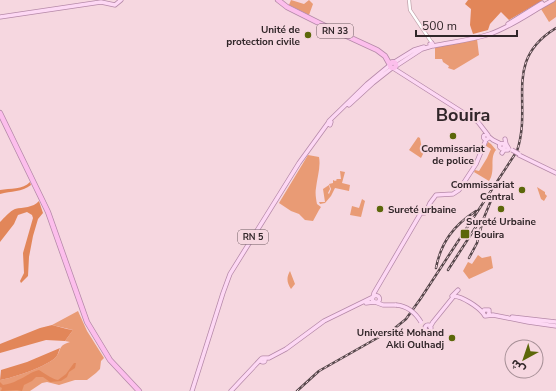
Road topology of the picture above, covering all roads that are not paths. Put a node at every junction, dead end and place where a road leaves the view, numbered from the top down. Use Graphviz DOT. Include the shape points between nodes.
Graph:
graph roads {
  1 [pos="121,0"];
  2 [pos="279,0"];
  3 [pos="410,0"];
  4 [pos="549,0"];
  5 [pos="553,0"];
  6 [pos="0,17"];
  7 [pos="431,44"];
  8 [pos="393,66"];
  9 [pos="0,113"];
  10 [pos="0,118"];
  11 [pos="485,138"];
  12 [pos="500,144"];
  13 [pos="511,150"];
  14 [pos="556,172"];
  15 [pos="375,298"];
  16 [pos="464,300"];
  17 [pos="488,313"];
  18 [pos="556,322"];
  19 [pos="427,326"];
  20 [pos="556,326"];
  21 [pos="263,360"];
  22 [pos="136,391"];
  23 [pos="139,391"];
  24 [pos="193,391"];
  25 [pos="231,391"];
  1 -- 6 [label="main road" via="115,5 101,2"];
  2 -- 8 [label="highway, RN 33" via="337,32 376,49"];
  3 -- 7 [label="street" via="410,10"];
  4 -- 7 [label="main road" via="493,31"];
  5 -- 7 [label="main road" via="493,33"];
  7 -- 8 [label="main road" via="410,52"];
  8 -- 11 [label="main road" via="476,121 482,127"];
  8 -- 24 [label="main road, RN 5" via="350,102 330,123 300,164 232,275"];
  9 -- 23 [label="highway" via="48,212 87,322 110,360"];
  10 -- 22 [label="highway" via="46,213 87,326 108,362"];
  11 -- 12 [label="main road"];
  11 -- 15 [label="main road" via="458,189 435,194"];
  12 -- 13 [label="main road"];
  12 -- 13 [label="main road" via="501,152"];
  12 -- 13 [label="main road" via="499,141 504,138"];
  13 -- 14 [label="main road, bridge"];
  15 -- 19 [label="main road, bridge" via="386,305 403,306 411,310"];
  15 -- 21 [label="main road" via="324,321 286,348"];
  15 -- 21 [label="main road" via="325,322 293,346"];
  16 -- 17 [label="main road" via="483,313 485,309"];
  16 -- 19 [label="main road" via="453,297"];
  16 -- 19 [label="main road" via="458,295 458,290"];
  17 -- 18 [label="main road"];
  17 -- 20 [label="main road"];
  21 -- 25 [label="main road"];
}
